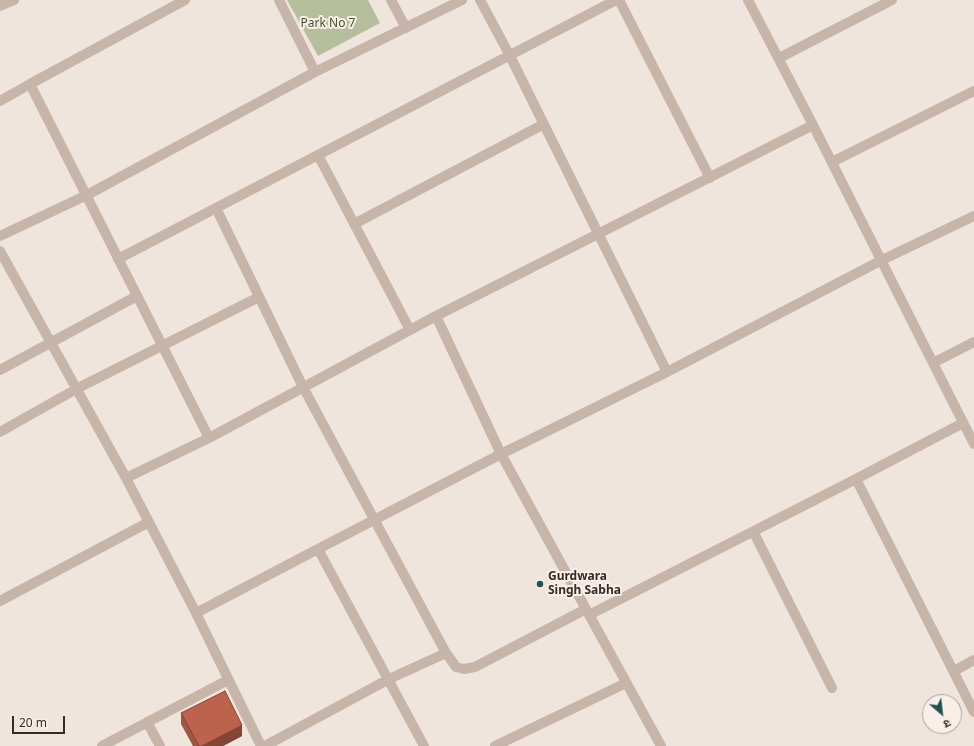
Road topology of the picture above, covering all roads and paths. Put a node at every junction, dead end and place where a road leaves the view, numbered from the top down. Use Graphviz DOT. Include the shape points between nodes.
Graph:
graph roads {
  1 [pos="14,0"];
  2 [pos="185,0"];
  3 [pos="279,0"];
  4 [pos="391,0"];
  5 [pos="462,0"];
  6 [pos="480,0"];
  7 [pos="616,0"];
  8 [pos="620,0"];
  9 [pos="748,0"];
  10 [pos="888,1"];
  11 [pos="0,6"];
  12 [pos="406,28"];
  13 [pos="509,54"];
  14 [pos="779,58"];
  15 [pos="315,72"];
  16 [pos="30,84"];
  17 [pos="974,91"];
  18 [pos="0,100"];
  19 [pos="544,124"];
  20 [pos="813,125"];
  21 [pos="318,156"];
  22 [pos="832,162"];
  23 [pos="710,178"];
  24 [pos="87,195"];
  25 [pos="216,208"];
  26 [pos="974,216"];
  27 [pos="354,224"];
  28 [pos="599,234"];
  29 [pos="0,236"];
  30 [pos="0,251"];
  31 [pos="118,259"];
  32 [pos="882,260"];
  33 [pos="137,296"];
  34 [pos="259,297"];
  35 [pos="436,316"];
  36 [pos="410,330"];
  37 [pos="52,342"];
  38 [pos="974,342"];
  39 [pos="162,346"];
  40 [pos="933,363"];
  41 [pos="0,370"];
  42 [pos="667,372"];
  43 [pos="78,388"];
  44 [pos="303,388"];
  45 [pos="963,422"];
  46 [pos="0,432"];
  47 [pos="210,438"];
  48 [pos="974,444"];
  49 [pos="501,454"];
  50 [pos="126,478"];
  51 [pos="856,478"];
  52 [pos="374,520"];
  53 [pos="149,522"];
  54 [pos="754,532"];
  55 [pos="318,549"];
  56 [pos="0,601"];
  57 [pos="587,612"];
  58 [pos="196,613"];
  59 [pos="446,653"];
  60 [pos="974,660"];
  61 [pos="954,671"];
  62 [pos="390,679"];
  63 [pos="228,680"];
  64 [pos="626,683"];
  65 [pos="832,688"];
  66 [pos="974,712"];
  67 [pos="147,722"];
  68 [pos="102,746"];
  69 [pos="160,746"];
  70 [pos="261,746"];
  71 [pos="265,746"];
  72 [pos="424,746"];
  73 [pos="495,746"];
  74 [pos="661,746"];
  1 -- 11 [label="street"];
  2 -- 16 [label="street"];
  3 -- 15 [label="street"];
  4 -- 12 [label="street"];
  5 -- 12 [label="street"];
  6 -- 13 [label="street"];
  7 -- 13 [label="street"];
  8 -- 23 [label="street"];
  9 -- 14 [label="street"];
  10 -- 14 [label="street"];
  12 -- 15 [label="street"];
  13 -- 19 [label="street"];
  13 -- 21 [label="street"];
  14 -- 20 [label="street"];
  15 -- 24 [label="street"];
  16 -- 18 [label="street"];
  16 -- 24 [label="street"];
  17 -- 22 [label="street"];
  19 -- 27 [label="street"];
  19 -- 28 [label="street"];
  20 -- 22 [label="street"];
  20 -- 23 [label="street"];
  21 -- 25 [label="street"];
  21 -- 27 [label="street"];
  22 -- 32 [label="street"];
  23 -- 28 [label="street"];
  24 -- 29 [label="street"];
  24 -- 31 [label="street"];
  25 -- 31 [label="street"];
  25 -- 34 [label="street"];
  26 -- 32 [label="street"];
  27 -- 36 [label="street"];
  28 -- 35 [label="street"];
  28 -- 42 [label="street"];
  30 -- 37 [label="street"];
  31 -- 33 [label="street"];
  32 -- 40 [label="street"];
  32 -- 42 [label="street"];
  33 -- 37 [label="street"];
  33 -- 39 [label="street"];
  34 -- 39 [label="street"];
  34 -- 44 [label="street"];
  35 -- 36 [label="street"];
  35 -- 49 [label="street"];
  36 -- 44 [label="street"];
  37 -- 41 [label="street"];
  37 -- 43 [label="street"];
  38 -- 40 [label="street"];
  39 -- 43 [label="street"];
  39 -- 47 [label="street"];
  40 -- 45 [label="street"];
  42 -- 49 [label="street"];
  43 -- 46 [label="street"];
  43 -- 50 [label="street"];
  44 -- 47 [label="street"];
  44 -- 52 [label="street"];
  45 -- 48 [label="street"];
  45 -- 51 [label="street"];
  47 -- 50 [label="street"];
  49 -- 52 [label="street"];
  49 -- 57 [label="street"];
  50 -- 53 [label="street"];
  51 -- 54 [label="street"];
  51 -- 61 [label="street"];
  52 -- 55 [label="street"];
  52 -- 59 [label="street"];
  53 -- 56 [label="street"];
  53 -- 58 [label="street"];
  54 -- 57 [label="street"];
  54 -- 65 [label="street"];
  55 -- 58 [label="street"];
  55 -- 62 [label="street"];
  57 -- 59 [label="street" via="475,667 456,667"];
  57 -- 64 [label="street"];
  58 -- 63 [label="street"];
  59 -- 62 [label="street"];
  60 -- 61 [label="street"];
  61 -- 66 [label="street"];
  62 -- 71 [label="street"];
  62 -- 72 [label="street"];
  63 -- 67 [label="street"];
  63 -- 70 [label="street"];
  64 -- 73 [label="street"];
  64 -- 74 [label="street"];
  67 -- 68 [label="street"];
  67 -- 69 [label="street"];
}
